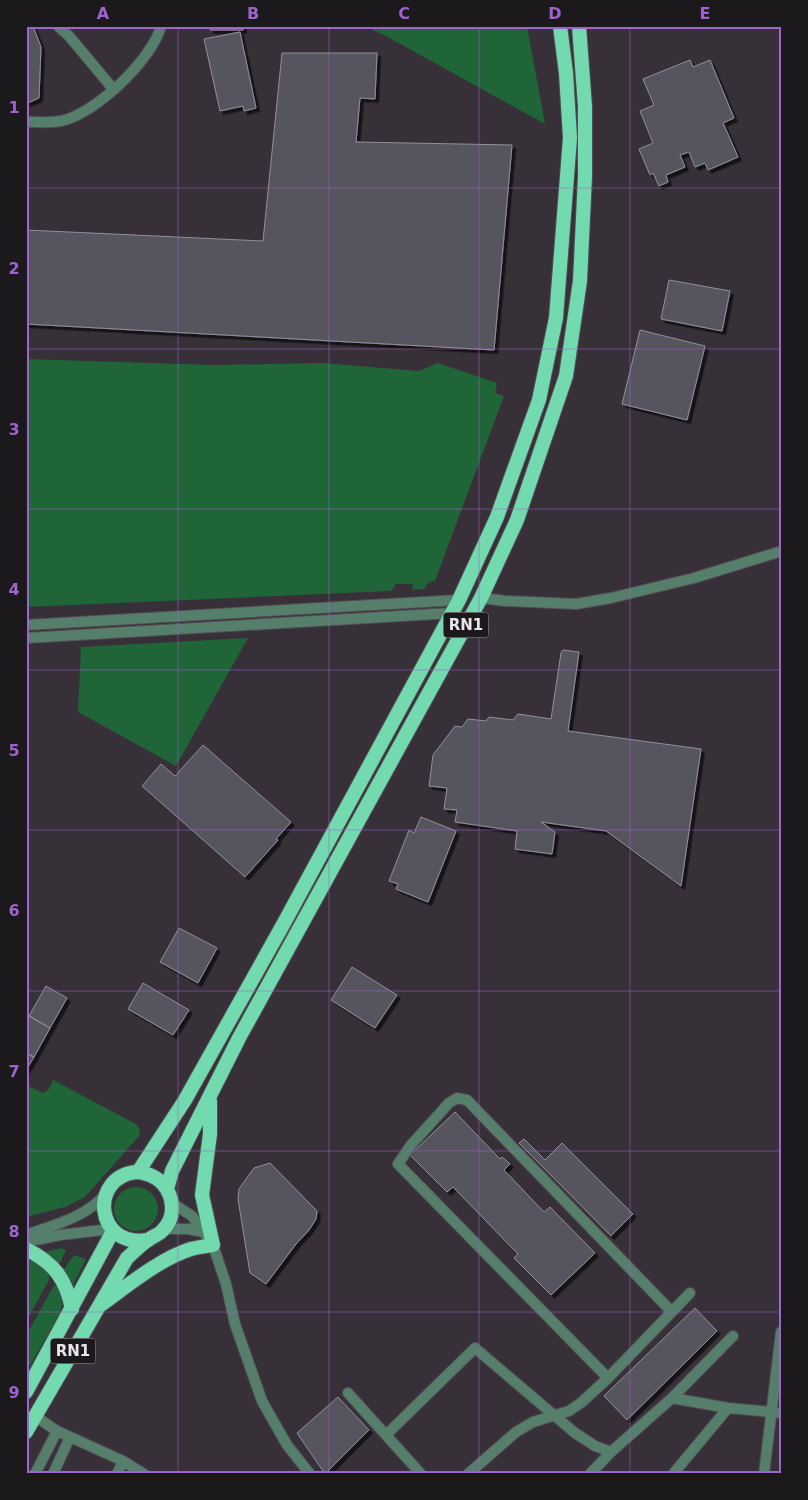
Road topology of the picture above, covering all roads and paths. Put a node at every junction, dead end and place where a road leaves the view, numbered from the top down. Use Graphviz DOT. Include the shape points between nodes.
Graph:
graph roads {
  1 [pos="58,26"];
  2 [pos="161,26"];
  3 [pos="560,26"];
  4 [pos="579,26"];
  5 [pos="114,90"];
  6 [pos="26,122"];
  7 [pos="782,551"];
  8 [pos="481,598"];
  9 [pos="456,606"];
  10 [pos="26,625"];
  11 [pos="26,638"];
  12 [pos="211,1095"];
  13 [pos="138,1172"];
  14 [pos="167,1189"];
  15 [pos="106,1194"];
  16 [pos="172,1203"];
  17 [pos="164,1229"];
  18 [pos="112,1230"];
  19 [pos="204,1232"];
  20 [pos="26,1234"];
  21 [pos="148,1240"];
  22 [pos="26,1242"];
  23 [pos="213,1245"];
  24 [pos="26,1249"];
  25 [pos="690,1293"];
  26 [pos="97,1308"];
  27 [pos="72,1309"];
  28 [pos="672,1312"];
  29 [pos="780,1332"];
  30 [pos="733,1336"];
  31 [pos="608,1378"];
  32 [pos="26,1392"];
  33 [pos="348,1393"];
  34 [pos="672,1398"];
  35 [pos="728,1408"];
  36 [pos="776,1413"];
  37 [pos="35,1416"];
  38 [pos="554,1416"];
  39 [pos="57,1431"];
  40 [pos="26,1432"];
  41 [pos="386,1434"];
  42 [pos="70,1437"];
  43 [pos="611,1452"];
  44 [pos="123,1461"];
  45 [pos="471,1473"];
  46 [pos="36,1474"];
  47 [pos="53,1474"];
  48 [pos="118,1474"];
  49 [pos="144,1474"];
  50 [pos="310,1474"];
  51 [pos="420,1474"];
  52 [pos="590,1474"];
  53 [pos="673,1474"];
  54 [pos="764,1474"];
  1 -- 5 [label="street"];
  2 -- 5 [label="street" via="143,59"];
  3 -- 9 [label="highway, RN1" via="570,138 556,318 539,400 497,517"];
  4 -- 8 [label="highway, RN1" via="585,107 585,176 580,281 566,376 517,520"];
  5 -- 6 [label="street" via="76,116 60,121"];
  7 -- 8 [label="street" via="694,578 576,604"];
  8 -- 12 [label="highway, RN1" via="239,1038"];
  9 -- 10 [label="street"];
  9 -- 11 [label="street"];
  9 -- 13 [label="highway, RN1" via="190,1091"];
  12 -- 14 [label="highway, RN1" via="172,1171"];
  12 -- 23 [label="highway" via="202,1195"];
  13 -- 14 [label="highway" via="151,1175"];
  13 -- 15 [label="highway" via="120,1178"];
  14 -- 16 [label="highway"];
  15 -- 18 [label="highway" via="105,1216"];
  15 -- 20 [label="street" via="82,1214"];
  16 -- 17 [label="highway" via="172,1212"];
  16 -- 19 [label="street" via="192,1216"];
  17 -- 19 [label="street"];
  17 -- 21 [label="highway, RN1"];
  18 -- 21 [label="highway" via="129,1240"];
  18 -- 22 [label="street"];
  18 -- 27 [label="highway, RN1"];
  19 -- 23 [label="street"];
  21 -- 26 [label="highway, RN1" via="127,1258"];
  23 -- 26 [label="highway" via="190,1249 166,1261"];
  23 -- 50 [label="street" via="235,1324 262,1401 287,1445"];
  24 -- 27 [label="highway" via="47,1261 58,1273"];
  25 -- 28 [label="street"];
  26 -- 37 [label="highway, RN1"];
  27 -- 32 [label="highway, RN1"];
  28 -- 31 [label="street"];
  28 -- 31 [label="street" via="468,1100 457,1098 449,1103 398,1164"];
  29 -- 36 [label="street"];
  30 -- 34 [label="street"];
  31 -- 38 [label="street" via="582,1402"];
  33 -- 41 [label="street"];
  34 -- 35 [label="street"];
  34 -- 43 [label="street"];
  35 -- 36 [label="street"];
  35 -- 53 [label="street"];
  36 -- 54 [label="street"];
  37 -- 39 [label="street"];
  37 -- 40 [label="highway, RN1"];
  38 -- 41 [label="street" via="475,1348"];
  38 -- 43 [label="street" via="574,1433"];
  38 -- 45 [label="street" via="533,1422 516,1432"];
  39 -- 42 [label="street"];
  39 -- 46 [label="street"];
  41 -- 51 [label="street"];
  42 -- 44 [label="street"];
  42 -- 47 [label="street"];
  43 -- 52 [label="street"];
  44 -- 48 [label="street"];
  44 -- 49 [label="street"];
}
